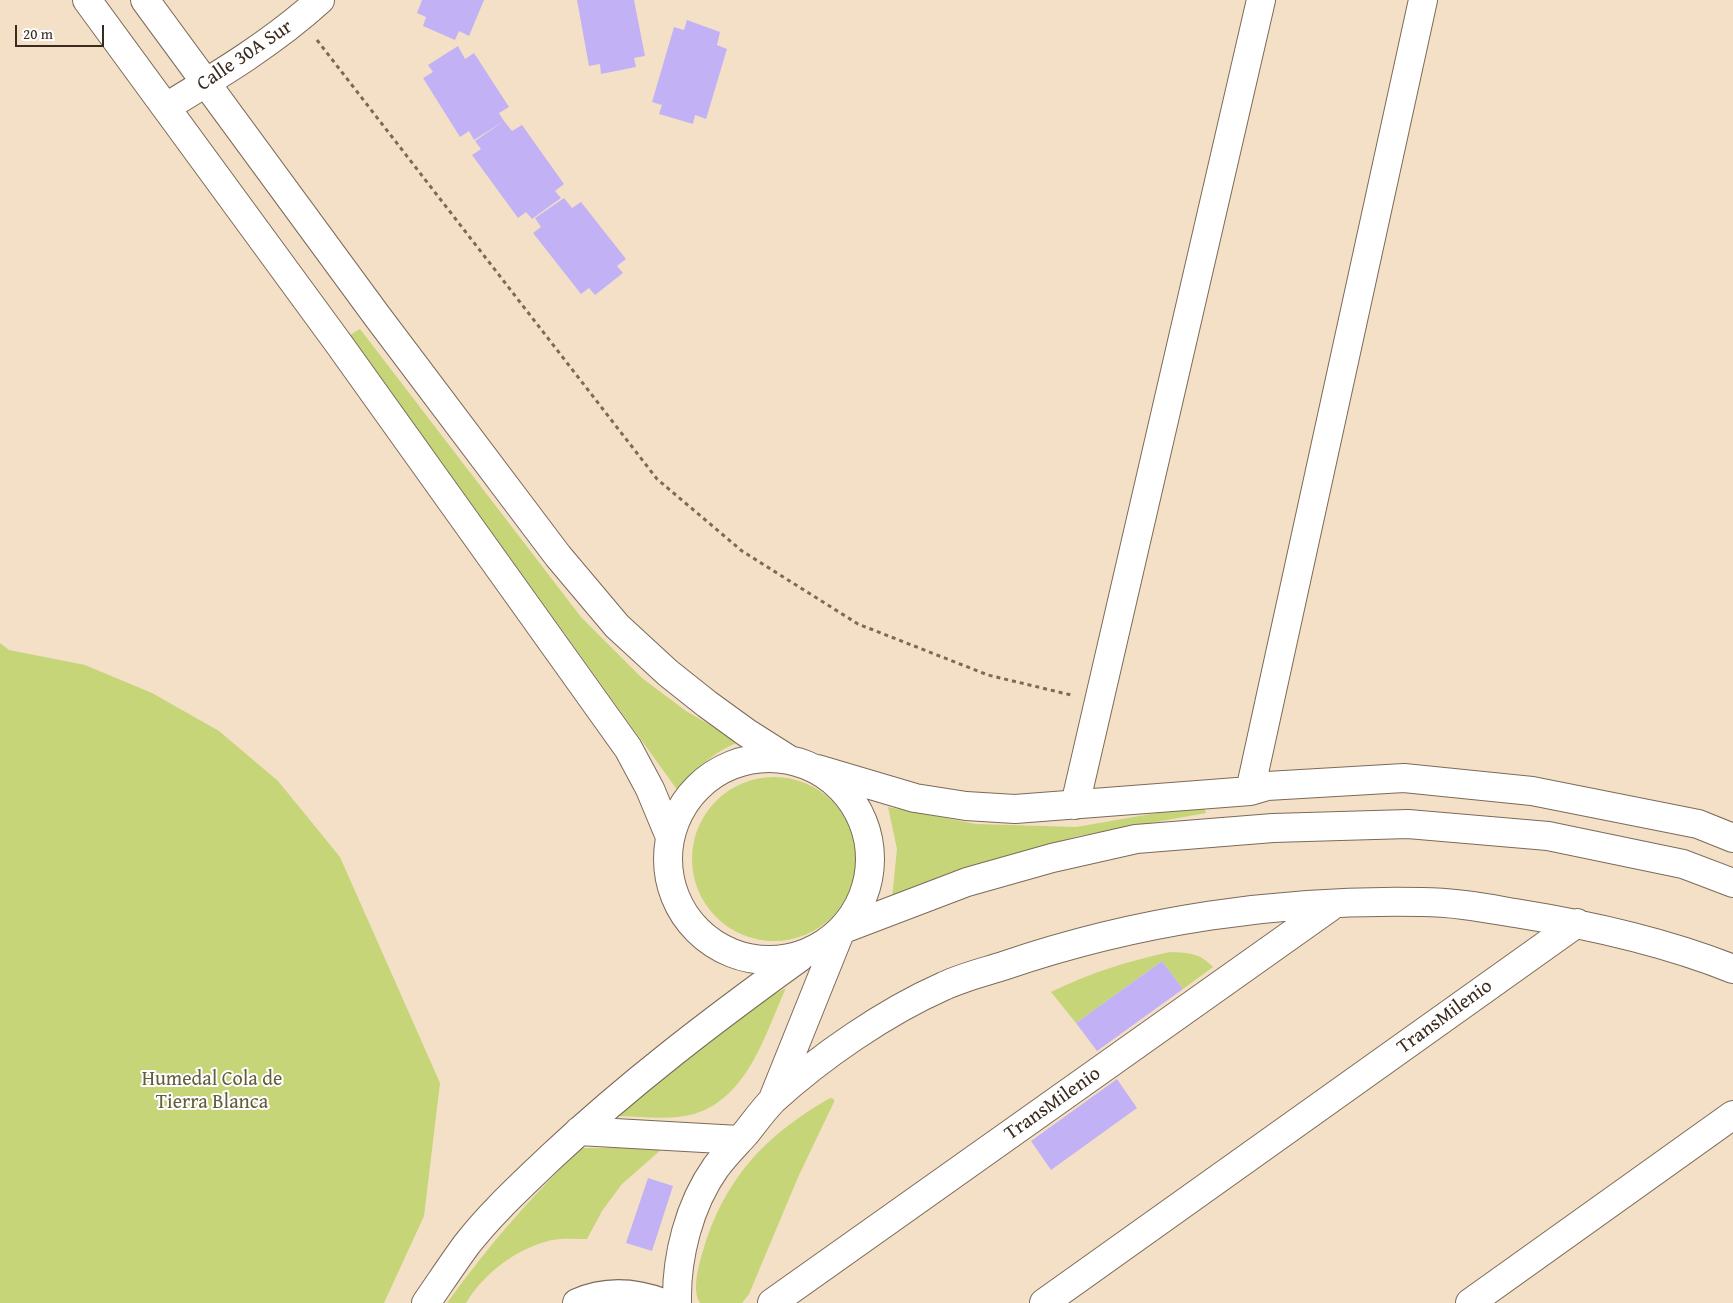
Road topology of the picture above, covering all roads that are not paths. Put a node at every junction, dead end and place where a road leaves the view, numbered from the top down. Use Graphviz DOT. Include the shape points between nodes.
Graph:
graph roads {
  1 [pos="87,0"];
  2 [pos="145,0"];
  3 [pos="320,0"];
  4 [pos="1261,0"];
  5 [pos="1423,0"];
  6 [pos="206,83"];
  7 [pos="166,107"];
  8 [pos="788,759"];
  9 [pos="817,769"];
  10 [pos="1250,791"];
  11 [pos="1074,805"];
  12 [pos="670,837"];
  13 [pos="1733,838"];
  14 [pos="1733,883"];
  15 [pos="1334,904"];
  16 [pos="1577,923"];
  17 [pos="840,930"];
  18 [pos="804,954"];
  19 [pos="1733,968"];
  20 [pos="772,1102"];
  21 [pos="1733,1115"];
  22 [pos="579,1131"];
  23 [pos="739,1140"];
  24 [pos="426,1303"];
  25 [pos="578,1303"];
  26 [pos="662,1303"];
  27 [pos="677,1303"];
  28 [pos="772,1303"];
  29 [pos="1044,1303"];
  30 [pos="1470,1303"];
  1 -- 7 [label="street"];
  2 -- 6 [label="street"];
  3 -- 6 [label="street, Calle 30A Sur" via="300,18"];
  4 -- 11 [label="street"];
  5 -- 10 [label="street"];
  6 -- 7 [label="street, Calle 30A Sur"];
  6 -- 8 [label="street" via="558,556 617,626 707,704"];
  7 -- 12 [label="street" via="628,748"];
  8 -- 9 [label="street"];
  8 -- 12 [label="street" via="757,758 727,766 701,784 681,808"];
  9 -- 11 [label="street" via="915,798 966,806 1015,809"];
  9 -- 17 [label="street" via="841,788 860,814 869,843 869,875 859,905"];
  10 -- 11 [label="street"];
  10 -- 13 [label="street" via="1267,786 1404,778 1532,791 1698,824"];
  12 -- 18 [label="street" via="669,874 678,902 694,927 717,946 744,958 774,960"];
  14 -- 17 [label="street" via="1683,864 1548,836 1408,824 1273,828 1136,839 1052,858 967,882"];
  15 -- 16 [label="street" via="1424,902"];
  15 -- 20 [label="street" via="1258,910 1119,931 944,986 840,1047"];
  15 -- 28 [label="street, TransMilenio"];
  16 -- 19 [label="street" via="1686,950"];
  16 -- 29 [label="street, TransMilenio"];
  17 -- 18 [label="street"];
  17 -- 20 [label="street"];
  18 -- 22 [label="street" via="706,1025"];
  20 -- 23 [label="street"];
  21 -- 30 [label="street"];
  22 -- 23 [label="street"];
  22 -- 24 [label="street" via="500,1207 467,1244"];
  23 -- 27 [label="street" via="715,1168 684,1238 676,1274"];
  25 -- 26 [label="street" via="625,1292"];
}
